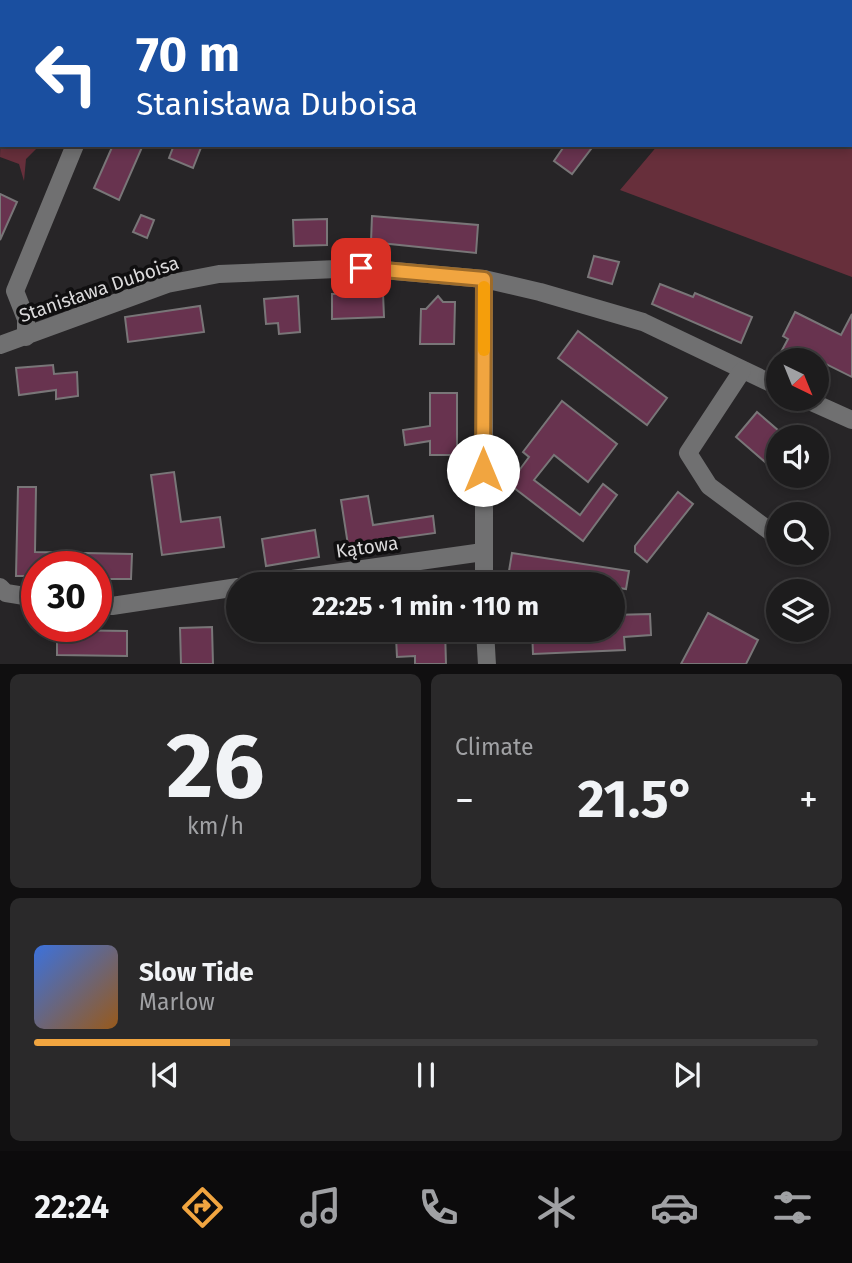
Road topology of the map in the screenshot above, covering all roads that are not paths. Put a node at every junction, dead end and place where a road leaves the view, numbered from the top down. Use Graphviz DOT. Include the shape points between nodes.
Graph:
graph roads {
  1 [pos="74,147"];
  2 [pos="484,279"];
  3 [pos="8,290"];
  4 [pos="26,337"];
  5 [pos="0,345"];
  6 [pos="742,371"];
  7 [pos="766,381"];
  8 [pos="830,410"];
  9 [pos="852,420"];
  10 [pos="766,528"];
  11 [pos="483,552"];
  12 [pos="342,572"];
  13 [pos="484,572"];
  14 [pos="0,587"];
  15 [pos="226,589"];
  16 [pos="21,595"];
  17 [pos="112,606"];
  18 [pos="485,642"];
  19 [pos="486,664"];
  1 -- 3 [label="street"];
  2 -- 4 [label="street, Stanisława Duboisa" via="361,268 219,274 167,284"];
  2 -- 6 [label="street, Stanisława Duboisa" via="643,321"];
  2 -- 11 [label="street"];
  3 -- 4 [label="street" via="26,319"];
  4 -- 5 [label="street, Stanisława Duboisa"];
  6 -- 7 [label="street, Stanisława Duboisa"];
  6 -- 10 [label="street" via="688,453 709,486"];
  8 -- 9 [label="street"];
  11 -- 12 [label="street, Kątowa"];
  11 -- 13 [label="street"];
  14 -- 16 [label="street"];
  15 -- 17 [label="street"];
  18 -- 19 [label="street"];
}
